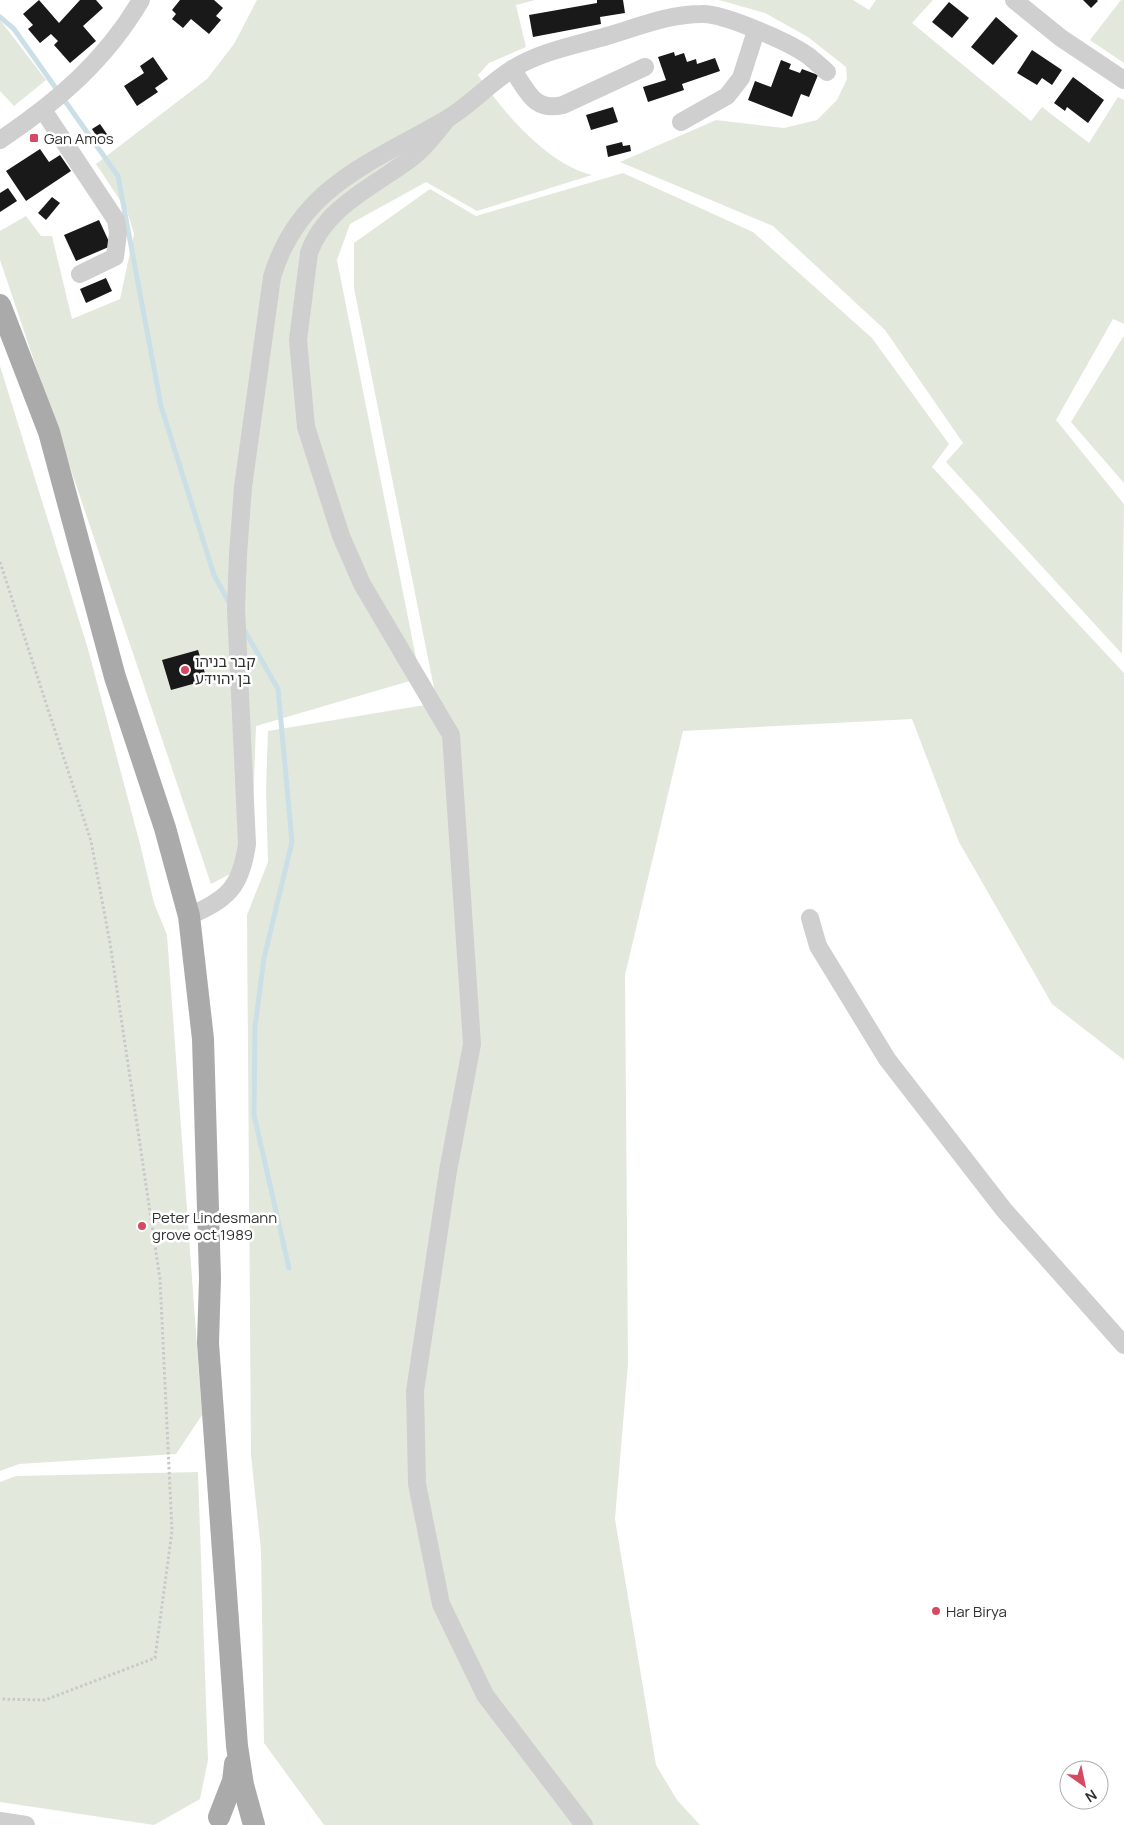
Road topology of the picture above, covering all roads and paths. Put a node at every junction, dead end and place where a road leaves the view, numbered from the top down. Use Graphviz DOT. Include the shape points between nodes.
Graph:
graph roads {
  1 [pos="141,0"];
  2 [pos="1014,0"];
  3 [pos="756,31"];
  4 [pos="645,68"];
  5 [pos="512,70"];
  6 [pos="827,72"];
  7 [pos="1124,80"];
  8 [pos="43,110"];
  9 [pos="447,119"];
  10 [pos="680,122"];
  11 [pos="0,140"];
  12 [pos="80,274"];
  13 [pos="0,305"];
  14 [pos="0,562"];
  15 [pos="188,916"];
  16 [pos="810,918"];
  17 [pos="1124,1345"];
  18 [pos="0,1699"];
  19 [pos="237,1746"];
  20 [pos="0,1821"];
  21 [pos="213,1821"];
  22 [pos="26,1825"];
  23 [pos="254,1825"];
  24 [pos="584,1825"];
  1 -- 8 [label="street" via="102,55 66,92"];
  2 -- 7 [label="street" via="1061,38"];
  3 -- 5 [label="street" via="720,16 704,13 677,16 540,55"];
  3 -- 6 [label="street" via="806,54"];
  3 -- 10 [label="street" via="741,78 727,96"];
  4 -- 5 [label="street" via="550,108 542,107 533,98"];
  5 -- 9 [label="street"];
  8 -- 11 [label="street"];
  8 -- 12 [label="street" via="116,220 115,257"];
  9 -- 15 [label="street" via="365,163 336,184 294,228 280,252 272,277 244,477 238,554 236,609 247,844 244,866 235,885 220,900"];
  9 -- 24 [label="street" via="415,156 345,204 313,241 308,254 298,340 306,427 341,536 362,584 451,735 472,1044 448,1171 415,1391 417,1484 441,1604 485,1694"];
  13 -- 15 [label="main road" via="49,432 115,677 165,828"];
  14 -- 18 [label="path" via="91,841 110,943 160,1279 172,1531 155,1658 45,1700"];
  15 -- 19 [label="main road" via="203,1039 210,1278 208,1343"];
  16 -- 17 [label="street" via="818,946 887,1059 1004,1210"];
  19 -- 21 [label="main road" via="233,1781"];
  19 -- 23 [label="main road"];
  20 -- 22 [label="street"];
  21 -- 23 [label="main road" via="238,1815"];
}
